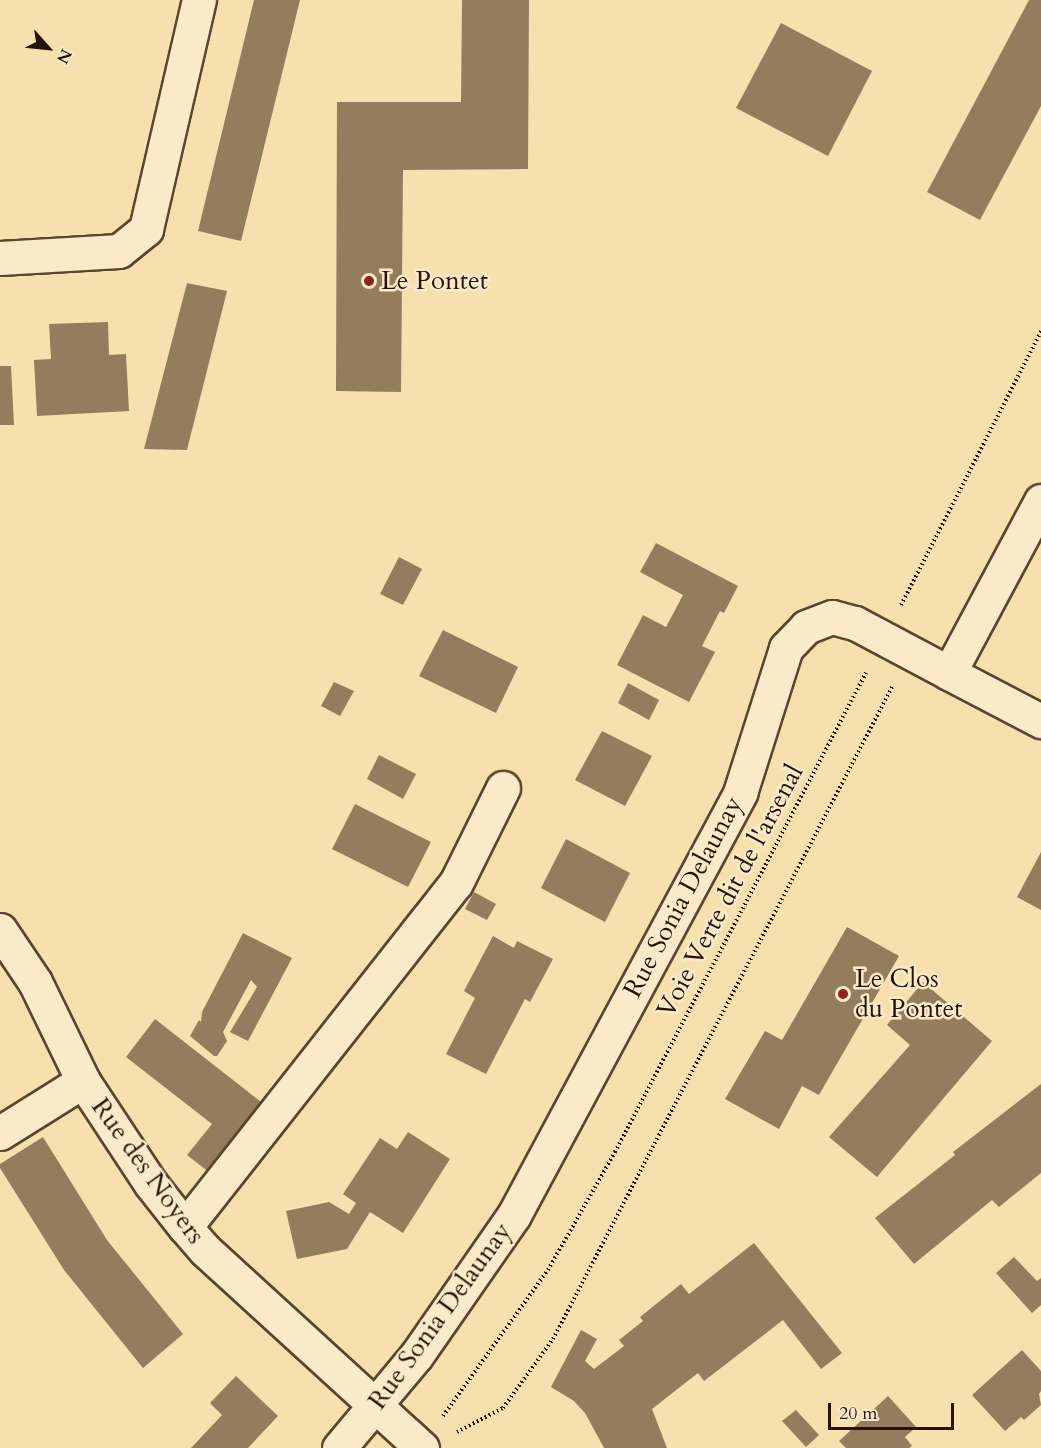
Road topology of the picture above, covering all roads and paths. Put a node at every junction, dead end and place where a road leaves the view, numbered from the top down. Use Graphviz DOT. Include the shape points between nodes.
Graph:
graph roads {
  1 [pos="199,0"];
  2 [pos="0,258"];
  3 [pos="1041,331"];
  4 [pos="1041,501"];
  5 [pos="897,646"];
  6 [pos="949,673"];
  7 [pos="1041,721"];
  8 [pos="503,788"];
  9 [pos="0,930"];
  10 [pos="83,1082"];
  11 [pos="0,1133"];
  12 [pos="184,1227"];
  13 [pos="376,1404"];
  14 [pos="422,1447"];
  15 [pos="339,1448"];
  1 -- 2 [label="street" via="146,229 119,251"];
  3 -- 5 [label="path, Voie Verte dit de l'arsenal"];
  4 -- 6 [label="street"];
  5 -- 6 [label="street, Rue Sonia Delaunay"];
  5 -- 13 [label="street, Rue Sonia Delaunay" via="855,623 832,617 807,627 786,648 740,793 514,1215 416,1356"];
  5 -- 14 [label="path, Voie Verte dit de l'arsenal" via="548,1270"];
  5 -- 14 [label="path" via="554,1339 503,1408"];
  6 -- 7 [label="street, Rue Sonia Delaunay"];
  8 -- 12 [label="street" via="456,883"];
  9 -- 10 [label="street, Rue des Noyers" via="36,982"];
  10 -- 11 [label="street"];
  10 -- 12 [label="street, Rue des Noyers" via="150,1184"];
  12 -- 13 [label="street, Rue des Noyers"];
  13 -- 14 [label="street, Rue des Noyers"];
  13 -- 15 [label="street, Rue Sonia Delaunay"];
}
